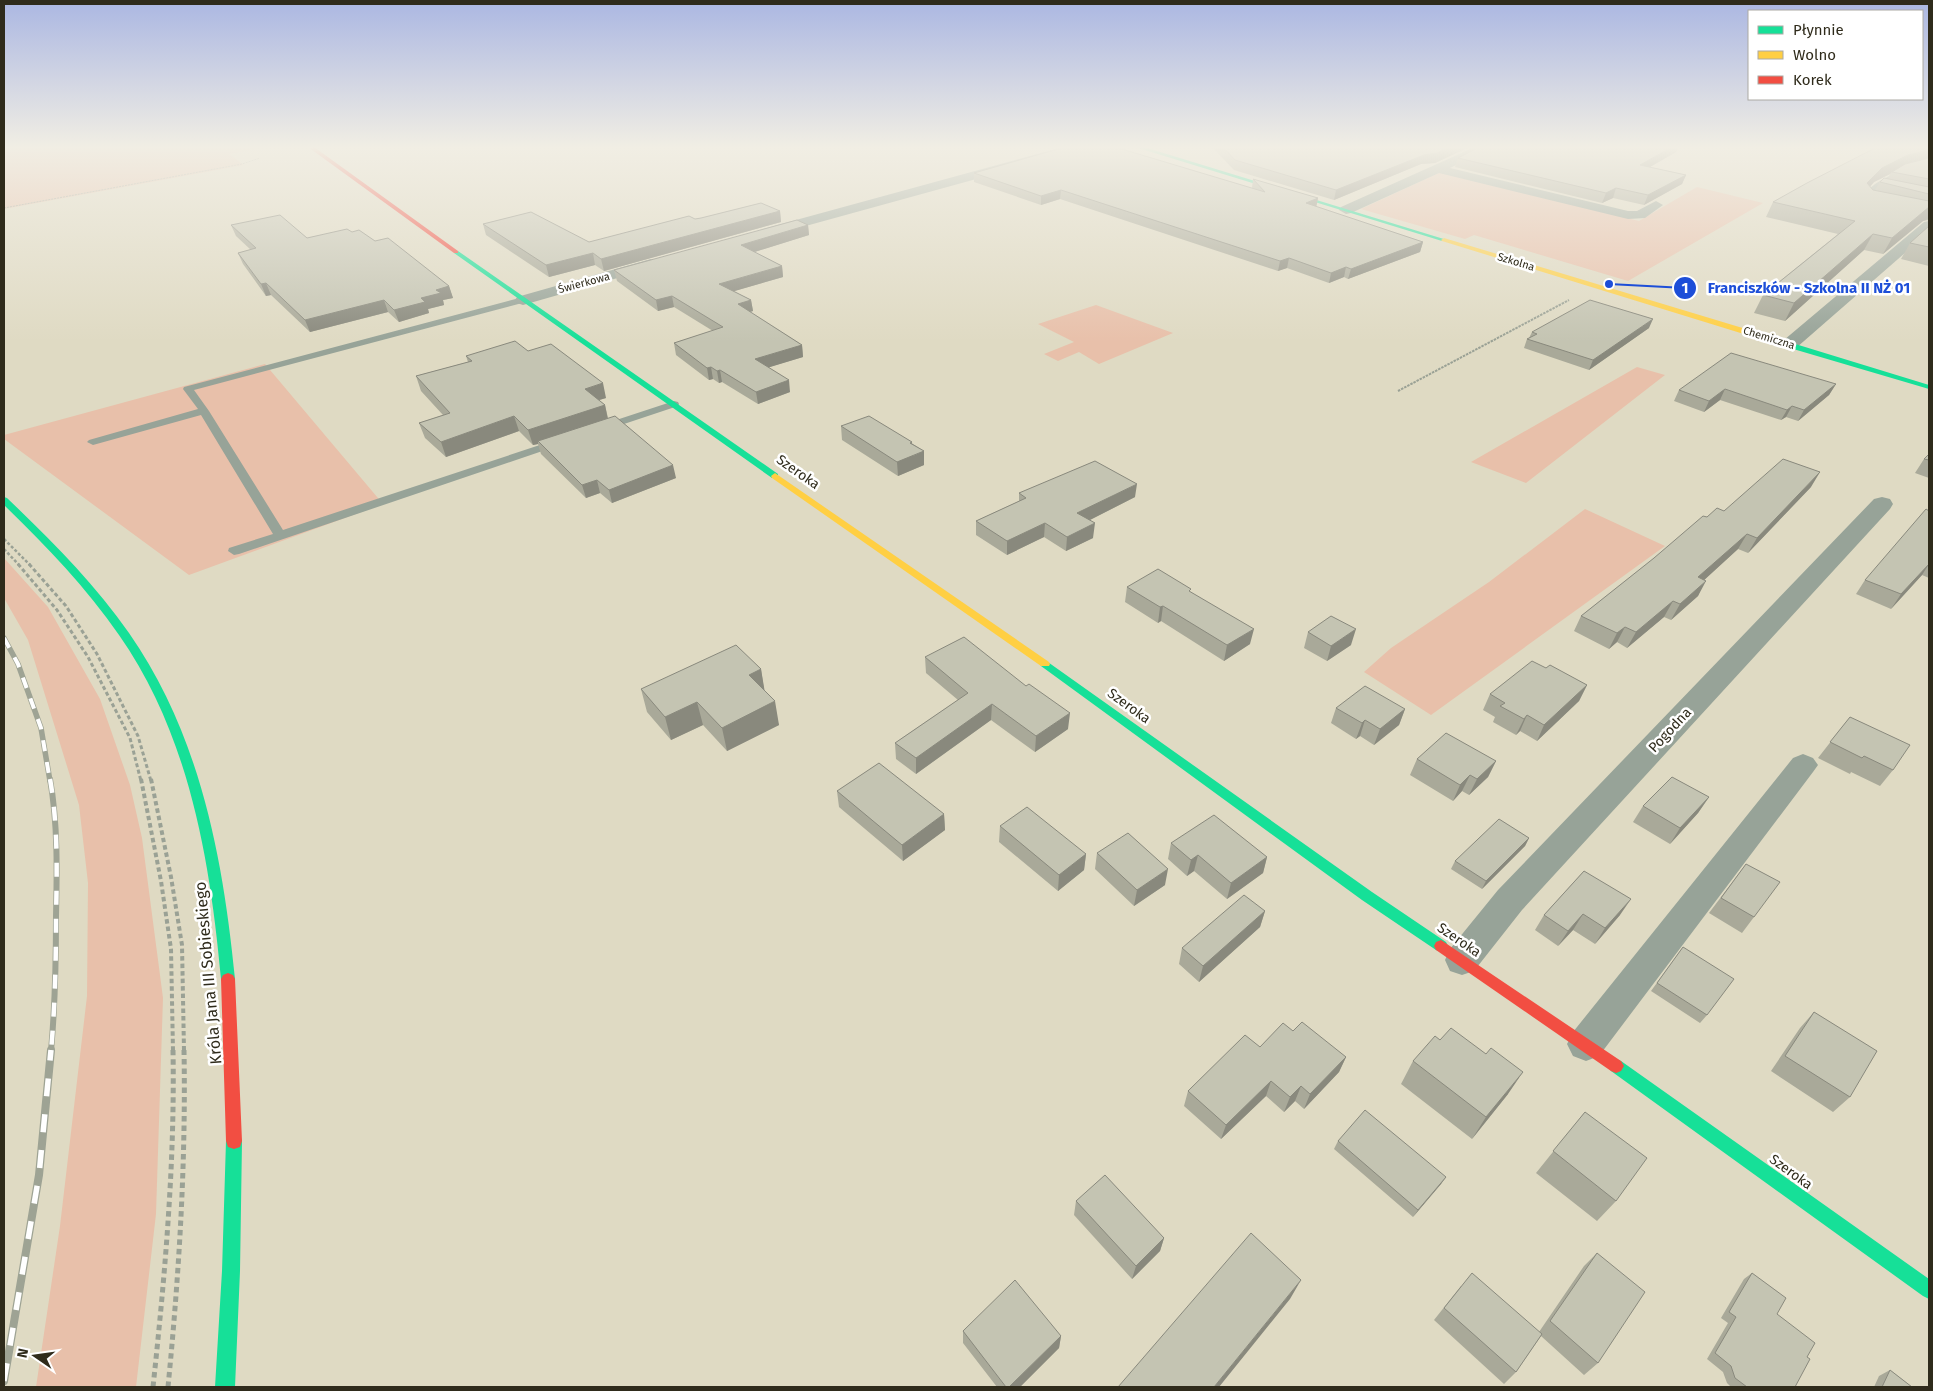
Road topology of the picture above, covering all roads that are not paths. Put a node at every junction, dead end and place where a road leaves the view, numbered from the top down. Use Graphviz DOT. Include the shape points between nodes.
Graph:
graph roads {
  1 [pos="400,212"];
  2 [pos="842,212"];
  3 [pos="1352,212"];
  4 [pos="1612,212"];
  5 [pos="1645,212"];
  6 [pos="1929,225"];
  7 [pos="753,236"];
  8 [pos="666,260"];
  9 [pos="1609,290"];
  10 [pos="523,300"];
  11 [pos="1790,344"];
  12 [pos="1929,387"];
  13 [pos="674,404"];
  14 [pos="204,411"];
  15 [pos="590,432"];
  16 [pos="571,438"];
  17 [pos="93,442"];
  18 [pos="4,500"];
  19 [pos="1882,504"];
  20 [pos="280,535"];
  21 [pos="234,551"];
  22 [pos="1804,765"];
  23 [pos="1462,960"];
  24 [pos="1586,1044"];
  25 [pos="1929,1290"];
  26 [pos="225,1387"];
  1 -- 10 [label="street, Szeroka"];
  2 -- 7 [label="street"];
  3 -- 9 [label="street, Szkolna"];
  4 -- 5 [label="street" via="1628,216"];
  6 -- 11 [label="street"];
  8 -- 10 [label="street, Świerkowa"];
  9 -- 11 [label="street, Chemiczna"];
  10 -- 13 [label="street, Szeroka"];
  10 -- 14 [label="lane" via="188,389"];
  11 -- 12 [label="street, Chemiczna"];
  13 -- 15 [label="lane"];
  13 -- 23 [label="street, Szeroka"];
  14 -- 17 [label="lane"];
  14 -- 20 [label="lane"];
  16 -- 20 [label="lane"];
  18 -- 26 [label="street, Króla Jana III Sobieskiego" via="77,574 130,643 168,712 203,818 220,902 232,1048 233,1227"];
  19 -- 23 [label="street, Pogodna" via="1510,900"];
  20 -- 21 [label="lane"];
  22 -- 24 [label="street"];
  23 -- 24 [label="street, Szeroka"];
  24 -- 25 [label="street, Szeroka"];
}
